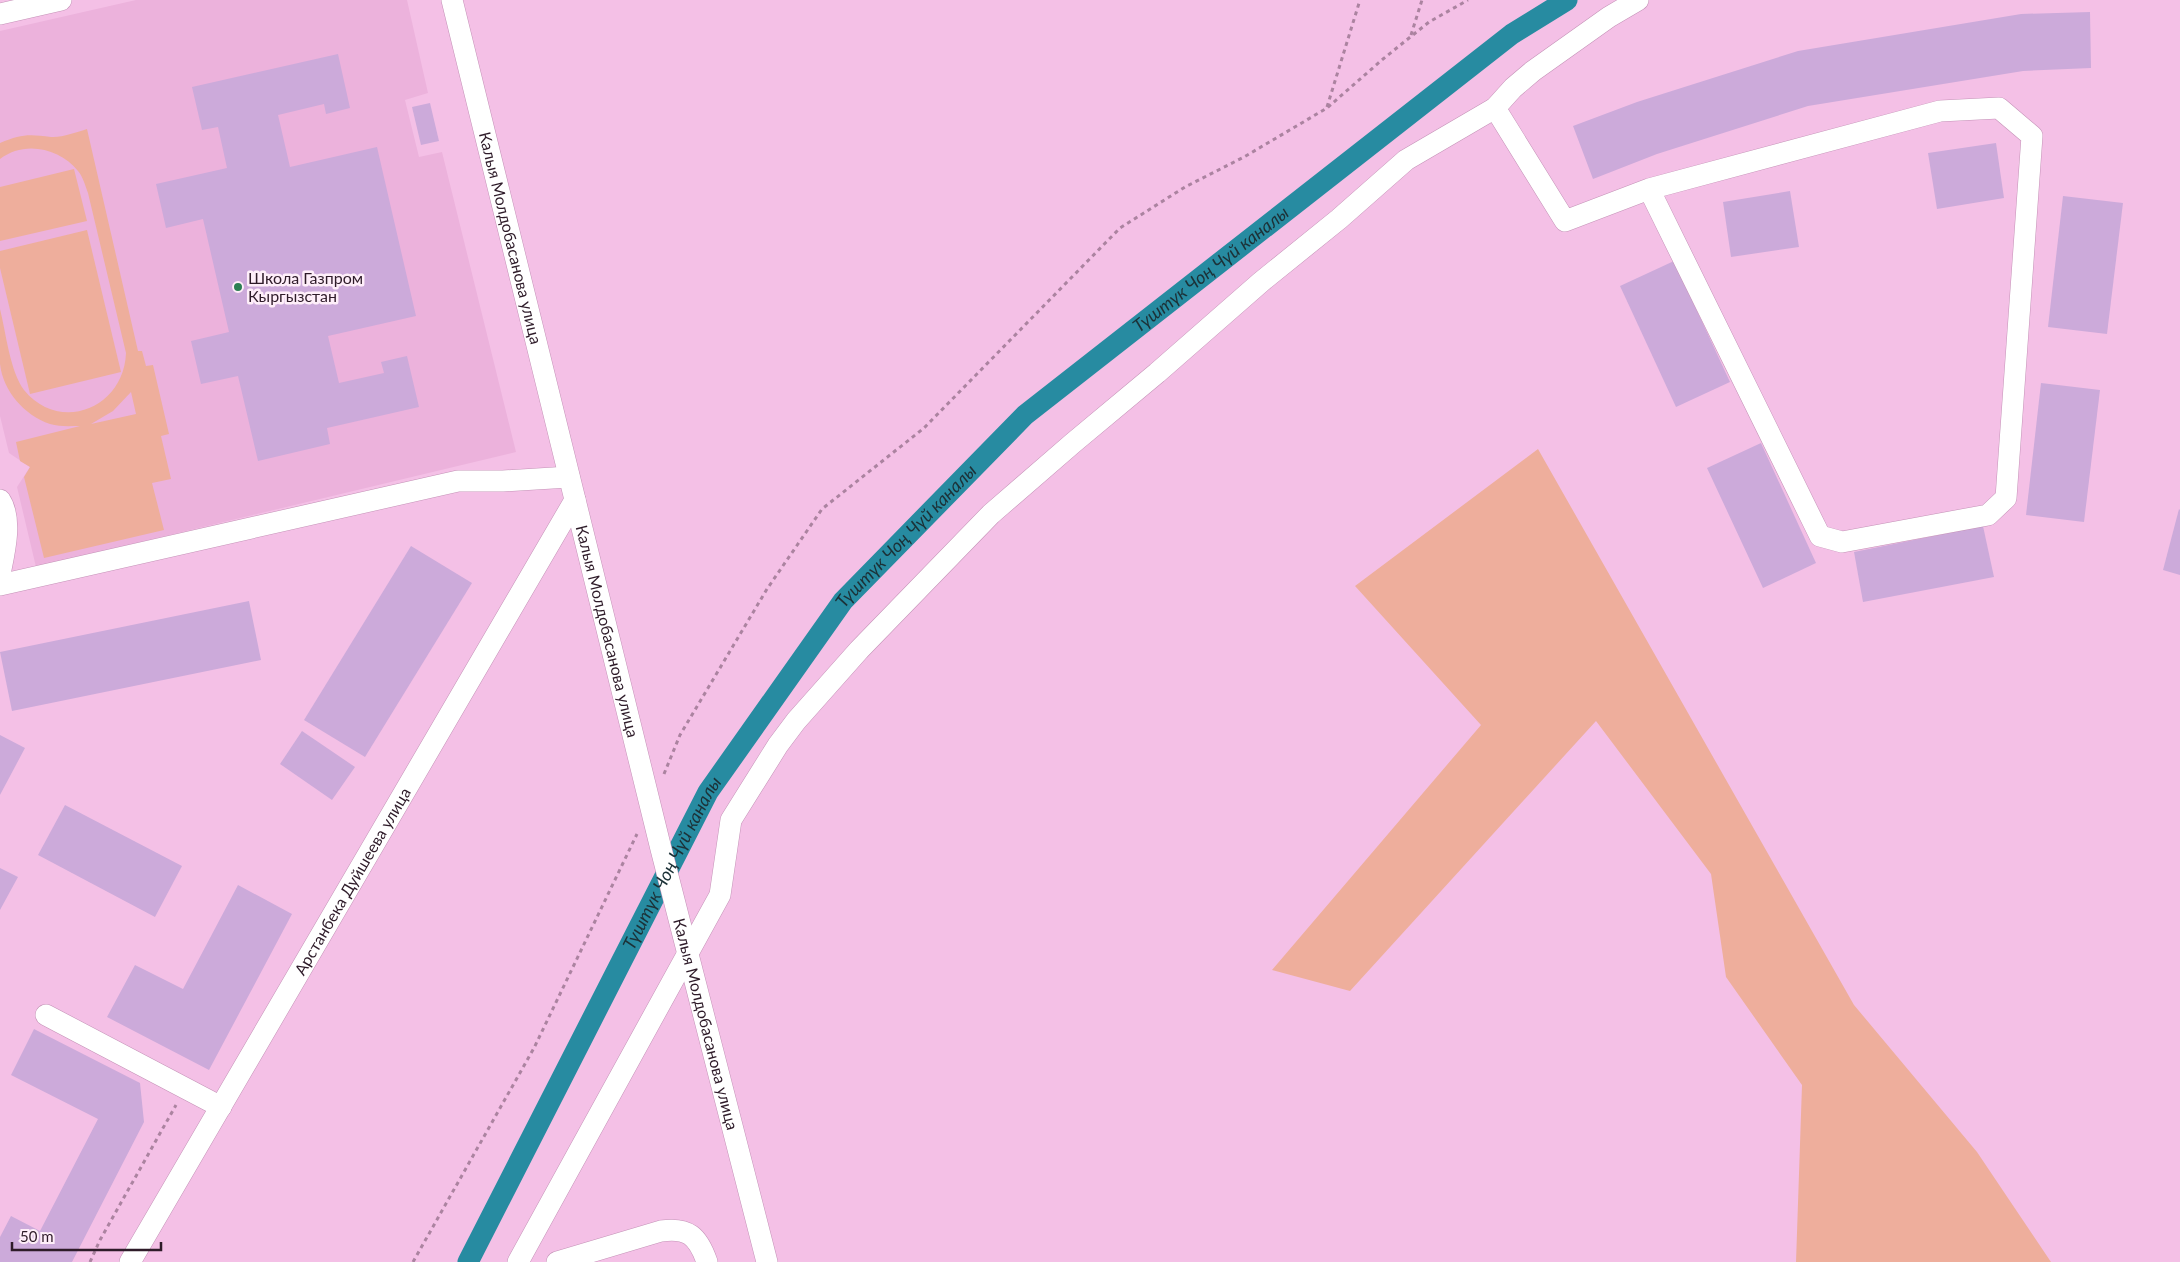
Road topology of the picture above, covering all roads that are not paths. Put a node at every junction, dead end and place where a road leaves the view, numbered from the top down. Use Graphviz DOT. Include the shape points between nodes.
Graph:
graph roads {
  1 [pos="61,0"];
  2 [pos="452,0"];
  3 [pos="1638,0"];
  4 [pos="0,14"];
  5 [pos="1495,108"];
  6 [pos="1649,190"];
  7 [pos="569,477"];
  8 [pos="0,500"];
  9 [pos="575,500"];
  10 [pos="0,574"];
  11 [pos="0,585"];
  12 [pos="688,951"];
  13 [pos="46,1015"];
  14 [pos="221,1106"];
  15 [pos="130,1262"];
  16 [pos="518,1262"];
  17 [pos="557,1262"];
  18 [pos="707,1262"];
  19 [pos="767,1262"];
  1 -- 4 [label="street"];
  2 -- 7 [label="street, Калыя Молдобасанова улица"];
  3 -- 5 [label="street" via="1533,71"];
  5 -- 6 [label="street" via="1565,221"];
  5 -- 12 [label="street" via="1406,160 1072,443 991,514 860,650 796,721 731,820 720,895"];
  6 -- 6 [label="street" via="1820,536 1842,542 1988,514 2006,498 2032,136 2026,130 1999,108 1940,111"];
  7 -- 9 [label="street, Калыя Молдобасанова улица"];
  7 -- 11 [label="street" via="458,481"];
  8 -- 10 [label="street" via="4,505 8,539"];
  9 -- 12 [label="street, Калыя Молдобасанова улица"];
  9 -- 14 [label="street, Арстанбека Дуйшеева улица"];
  12 -- 16 [label="street"];
  12 -- 19 [label="street, Калыя Молдобасанова улица"];
  13 -- 14 [label="street"];
  14 -- 15 [label="street, Арстанбека Дуйшеева улица"];
  17 -- 18 [label="street" via="661,1230 674,1229 685,1230 692,1236"];
}
